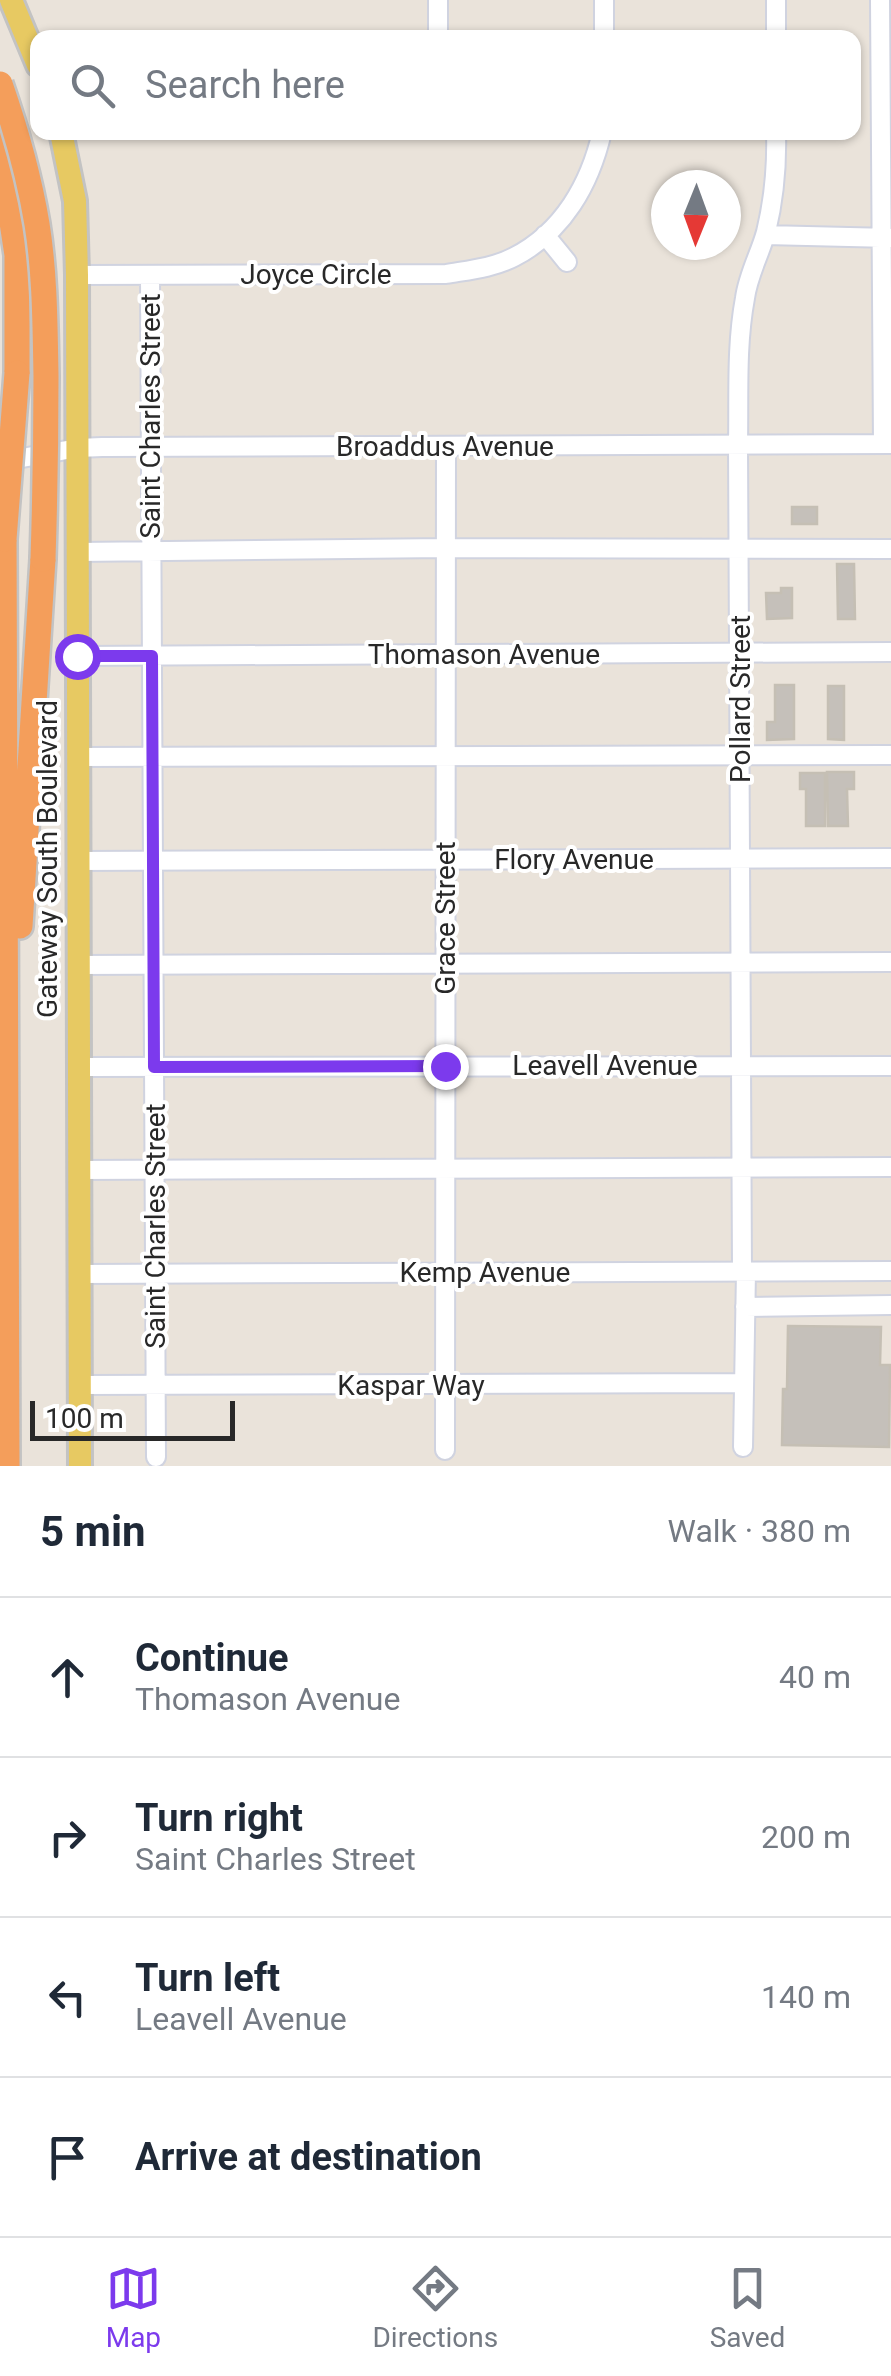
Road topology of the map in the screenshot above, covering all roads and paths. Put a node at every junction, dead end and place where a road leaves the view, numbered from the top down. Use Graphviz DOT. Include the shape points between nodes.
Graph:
graph roads {
  1 [pos="11,0"];
  2 [pos="438,0"];
  3 [pos="604,0"];
  4 [pos="776,0"];
  5 [pos="880,0"];
  6 [pos="438,30"];
  7 [pos="604,30"];
  8 [pos="776,30"];
  9 [pos="30,46"];
  10 [pos="0,84"];
  11 [pos="63,140"];
  12 [pos="600,140"];
  13 [pos="776,140"];
  14 [pos="0,144"];
  15 [pos="545,235"];
  16 [pos="765,235"];
  17 [pos="886,238"];
  18 [pos="568,262"];
  19 [pos="77,275"];
  20 [pos="150,275"];
  21 [pos="9,380"];
  22 [pos="738,444"];
  23 [pos="887,444"];
  24 [pos="446,446"];
  25 [pos="150,447"];
  26 [pos="78,448"];
  27 [pos="0,462"];
  28 [pos="739,547"];
  29 [pos="446,548"];
  30 [pos="891,550"];
  31 [pos="151,551"];
  32 [pos="78,552"];
  33 [pos="891,652"];
  34 [pos="740,653"];
  35 [pos="446,654"];
  36 [pos="77,656"];
  37 [pos="152,656"];
  38 [pos="740,755"];
  39 [pos="891,755"];
  40 [pos="152,756"];
  41 [pos="446,756"];
  42 [pos="77,757"];
  43 [pos="740,858"];
  44 [pos="891,858"];
  45 [pos="445,859"];
  46 [pos="153,860"];
  47 [pos="77,861"];
  48 [pos="742,962"];
  49 [pos="891,962"];
  50 [pos="445,963"];
  51 [pos="78,965"];
  52 [pos="154,965"];
  53 [pos="742,1065"];
  54 [pos="445,1066"];
  55 [pos="891,1066"];
  56 [pos="78,1067"];
  57 [pos="154,1067"];
  58 [pos="742,1168"];
  59 [pos="891,1168"];
  60 [pos="445,1169"];
  61 [pos="78,1170"];
  62 [pos="154,1170"];
  63 [pos="4,1180"];
  64 [pos="891,1270"];
  65 [pos="744,1271"];
  66 [pos="445,1272"];
  67 [pos="79,1274"];
  68 [pos="155,1274"];
  69 [pos="891,1305"];
  70 [pos="745,1306"];
  71 [pos="156,1384"];
  72 [pos="445,1384"];
  73 [pos="743,1384"];
  74 [pos="79,1385"];
  75 [pos="742,1447"];
  76 [pos="445,1450"];
  77 [pos="156,1458"];
  78 [pos="7,1466"];
  79 [pos="80,1466"];
  1 -- 9 [label="main road"];
  2 -- 6 [label="street"];
  3 -- 7 [label="street"];
  4 -- 8 [label="street"];
  5 -- 17 [label="street"];
  10 -- 63 [label="highway, bridge" via="28,175 46,357 43,558"];
  11 -- 19 [label="main road, Gateway South Boulevard"];
  12 -- 15 [label="street, Joyce Circle" via="581,192"];
  13 -- 16 [label="street, Pollard Street"];
  14 -- 21 [label="highway" via="17,255"];
  15 -- 18 [label="street"];
  15 -- 20 [label="street, Joyce Circle" via="514,257 446,274"];
  16 -- 17 [label="street"];
  16 -- 22 [label="street, Pollard Street" via="740,332"];
  17 -- 23 [label="street"];
  19 -- 20 [label="street, Joyce Circle"];
  19 -- 26 [label="main road, Gateway South Boulevard"];
  20 -- 25 [label="street, Saint Charles Street"];
  21 -- 63 [label="highway, bridge"];
  22 -- 23 [label="street, Broaddus Avenue"];
  22 -- 24 [label="street, Broaddus Avenue"];
  22 -- 28 [label="street, Pollard Street"];
  24 -- 25 [label="street, Broaddus Avenue"];
  24 -- 29 [label="street, Grace Street"];
  25 -- 26 [label="street, Broaddus Avenue"];
  25 -- 31 [label="street, Saint Charles Street"];
  26 -- 27 [label="street, Broaddus Avenue"];
  26 -- 32 [label="main road, Gateway South Boulevard"];
  28 -- 29 [label="street"];
  28 -- 30 [label="street"];
  28 -- 34 [label="street, Pollard Street"];
  29 -- 31 [label="street"];
  29 -- 35 [label="street, Grace Street"];
  31 -- 32 [label="street"];
  31 -- 37 [label="street, Saint Charles Street"];
  32 -- 36 [label="main road, Gateway South Boulevard"];
  33 -- 34 [label="street, Thomason Avenue"];
  34 -- 35 [label="street, Thomason Avenue"];
  34 -- 38 [label="street, Pollard Street"];
  35 -- 37 [label="street, Thomason Avenue"];
  35 -- 41 [label="street, Grace Street"];
  36 -- 37 [label="street, Thomason Avenue"];
  36 -- 42 [label="main road, Gateway South Boulevard"];
  37 -- 40 [label="street, Saint Charles Street"];
  38 -- 39 [label="street"];
  38 -- 41 [label="street"];
  38 -- 43 [label="street, Pollard Street"];
  40 -- 41 [label="street"];
  40 -- 42 [label="street"];
  40 -- 46 [label="street, Saint Charles Street"];
  41 -- 45 [label="street, Grace Street"];
  42 -- 47 [label="main road, Gateway South Boulevard"];
  43 -- 44 [label="street, Flory Avenue"];
  43 -- 45 [label="street, Flory Avenue"];
  43 -- 48 [label="street, Pollard Street"];
  45 -- 46 [label="street, Flory Avenue"];
  45 -- 50 [label="street, Grace Street"];
  46 -- 47 [label="street, Flory Avenue"];
  46 -- 52 [label="street, Saint Charles Street"];
  47 -- 51 [label="main road, Gateway South Boulevard"];
  48 -- 49 [label="street"];
  48 -- 50 [label="street"];
  48 -- 53 [label="street, Pollard Street"];
  50 -- 52 [label="street"];
  50 -- 54 [label="street, Grace Street"];
  51 -- 52 [label="street"];
  51 -- 56 [label="main road, Gateway South Boulevard"];
  52 -- 57 [label="street, Saint Charles Street"];
  53 -- 54 [label="street, Leavell Avenue"];
  53 -- 55 [label="street, Leavell Avenue"];
  53 -- 58 [label="street, Pollard Street"];
  54 -- 57 [label="street, Leavell Avenue"];
  54 -- 60 [label="street, Grace Street"];
  56 -- 57 [label="street, Leavell Avenue"];
  56 -- 61 [label="main road, Gateway South Boulevard"];
  57 -- 62 [label="street, Saint Charles Street"];
  58 -- 59 [label="street"];
  58 -- 60 [label="street"];
  58 -- 65 [label="street, Pollard Street"];
  60 -- 62 [label="street"];
  60 -- 66 [label="street, Grace Street"];
  61 -- 62 [label="street"];
  61 -- 67 [label="main road, Gateway South Boulevard"];
  62 -- 68 [label="street, Saint Charles Street"];
  63 -- 78 [label="highway"];
  64 -- 65 [label="street, Kemp Avenue"];
  65 -- 66 [label="street, Kemp Avenue"];
  65 -- 70 [label="street, Pollard Street"];
  66 -- 68 [label="street, Kemp Avenue"];
  66 -- 72 [label="street, Grace Street"];
  67 -- 68 [label="street, Kemp Avenue"];
  67 -- 74 [label="main road, Gateway South Boulevard"];
  68 -- 71 [label="street, Saint Charles Street"];
  69 -- 70 [label="street"];
  70 -- 73 [label="street, Pollard Street"];
  71 -- 72 [label="street, Kaspar Way"];
  71 -- 74 [label="street, Kaspar Way"];
  71 -- 77 [label="street, Saint Charles Street"];
  72 -- 73 [label="street, Kaspar Way"];
  72 -- 76 [label="street, Grace Street"];
  73 -- 75 [label="street, Pollard Street"];
  74 -- 79 [label="main road, Gateway South Boulevard"];
}
